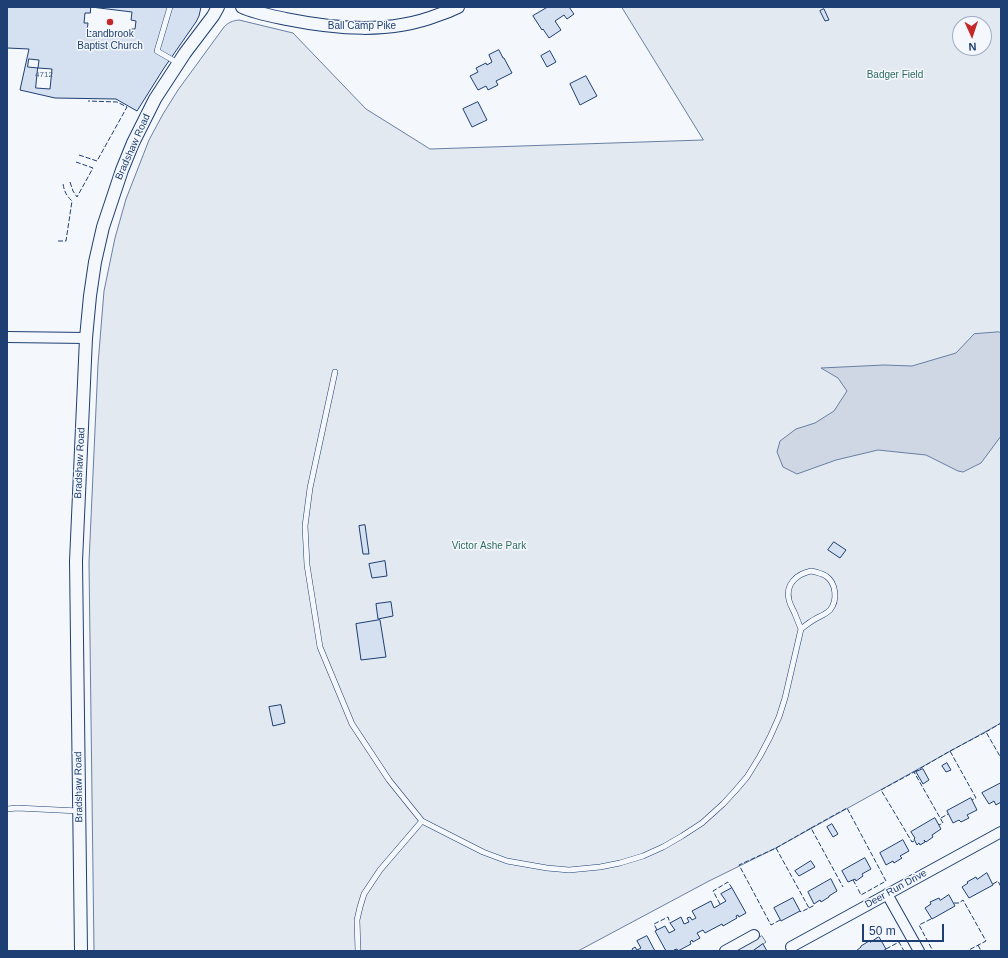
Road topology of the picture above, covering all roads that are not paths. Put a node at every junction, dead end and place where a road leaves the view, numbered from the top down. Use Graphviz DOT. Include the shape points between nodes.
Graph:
graph roads {
  1 [pos="170,7"];
  2 [pos="218,7"];
  3 [pos="242,7"];
  4 [pos="458,7"];
  5 [pos="178,63"];
  6 [pos="7,337"];
  7 [pos="86,338"];
  8 [pos="335,372"];
  9 [pos="800,629"];
  10 [pos="7,809"];
  11 [pos="79,811"];
  12 [pos="422,821"];
  13 [pos="1001,832"];
  14 [pos="887,894"];
  15 [pos="754,935"];
  16 [pos="791,947"];
  17 [pos="80,951"];
  18 [pos="358,951"];
  19 [pos="725,951"];
  20 [pos="919,951"];
  1 -- 5 [label="lane" via="157,51"];
  2 -- 5 [label="street, Bradshaw Road"];
  3 -- 4 [label="street, Ball Camp Pike" via="283,19 343,28 401,26"];
  5 -- 7 [label="street, Bradshaw Road" via="146,117 112,198 95,262"];
  6 -- 7 [label="street"];
  7 -- 11 [label="street, Bradshaw Road" via="76,561"];
  8 -- 12 [label="lane" via="310,488 305,526 307,566 320,647 352,724 389,780"];
  9 -- 9 [label="lane" via="824,615 834,603 834,588 831,581 818,572 810,571 796,577 788,591 788,599"];
  9 -- 12 [label="lane" via="785,698 760,756 736,791 723,804 702,823 663,847 643,856 600,867 569,870 548,868 507,861 483,852"];
  10 -- 11 [label="lane"];
  11 -- 17 [label="street, Bradshaw Road"];
  12 -- 18 [label="lane" via="380,870 364,894 356,920"];
  13 -- 14 [label="street, Deer Run Drive"];
  14 -- 16 [label="street, Deer Run Drive"];
  14 -- 20 [label="street"];
  15 -- 19 [label="street"];
}
